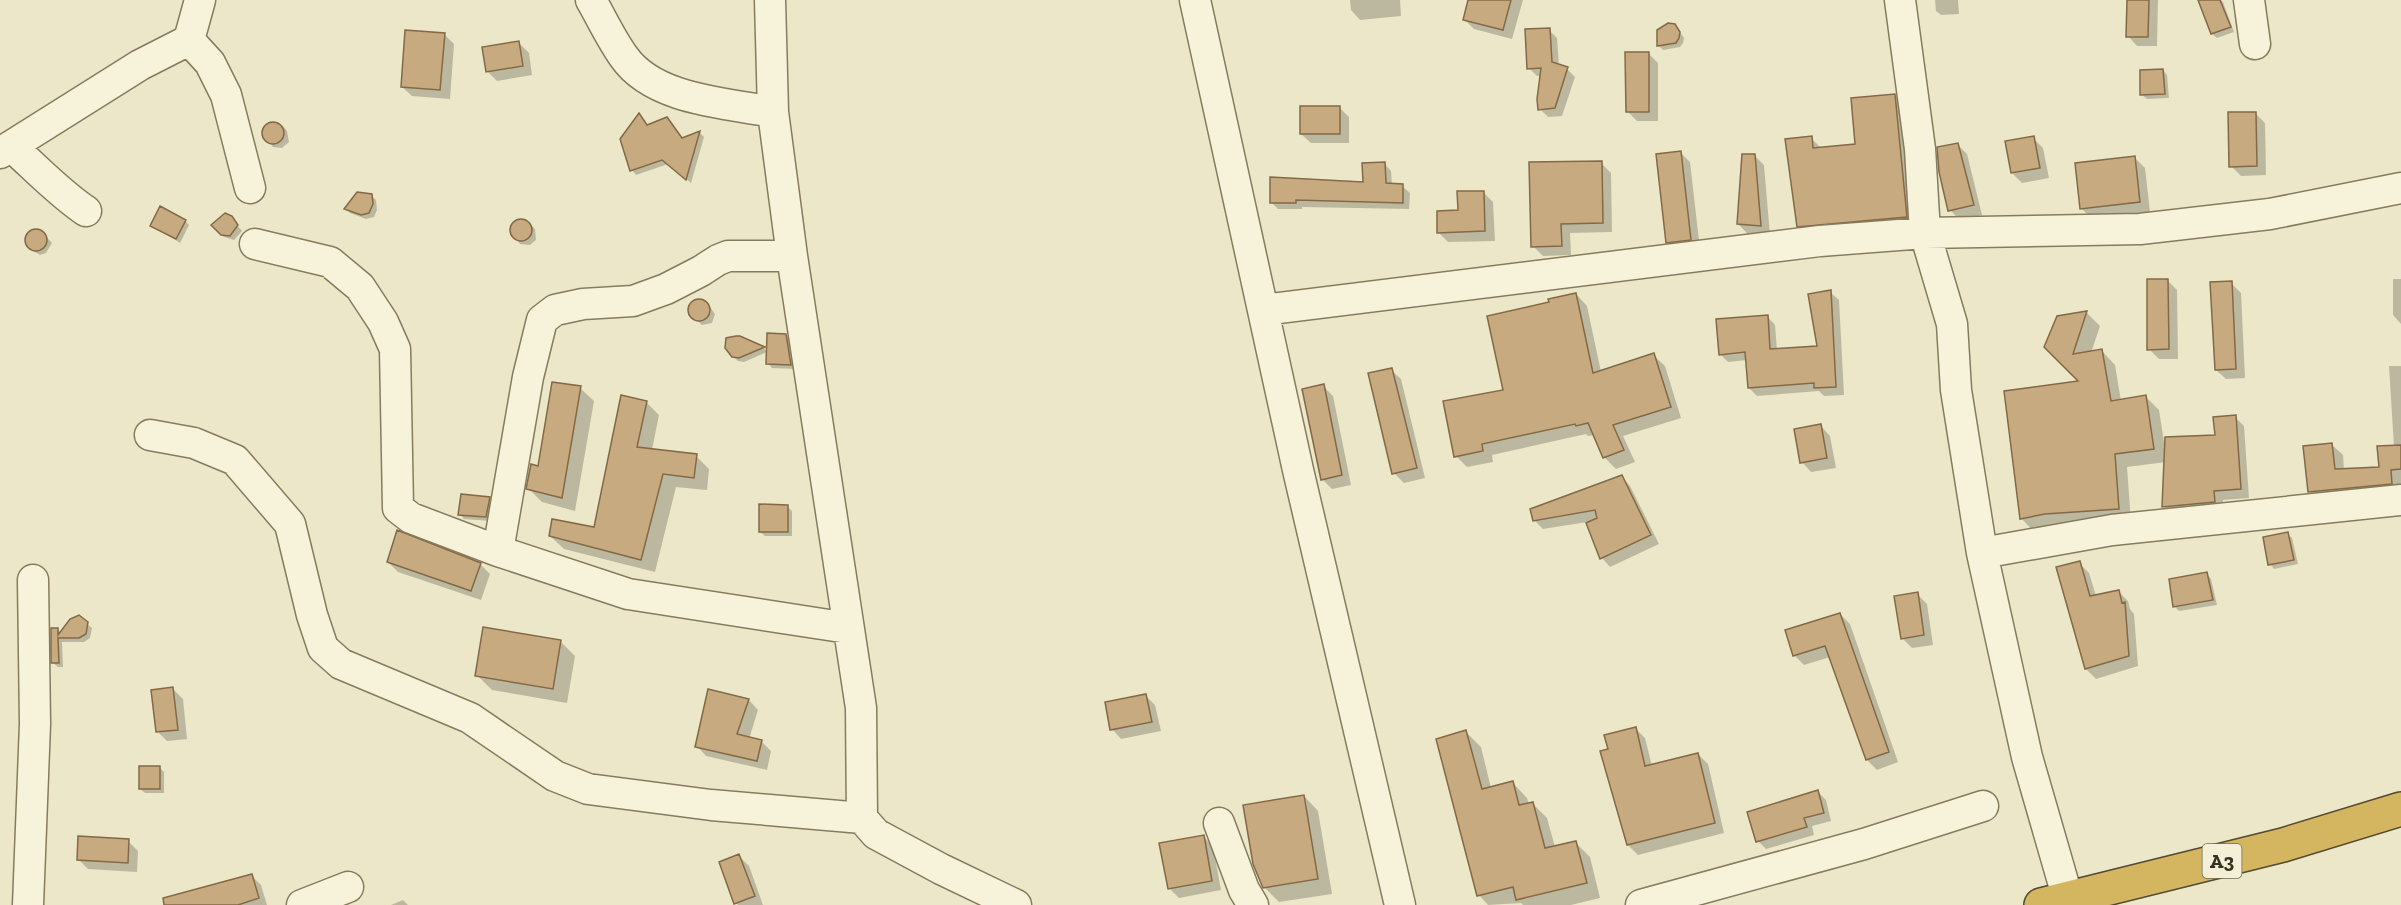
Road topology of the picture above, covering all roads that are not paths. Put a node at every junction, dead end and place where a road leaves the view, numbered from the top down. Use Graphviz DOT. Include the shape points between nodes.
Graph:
graph roads {
  1 [pos="200,0"];
  2 [pos="591,0"];
  3 [pos="770,0"];
  4 [pos="1195,0"];
  5 [pos="1900,0"];
  6 [pos="2248,0"];
  7 [pos="189,40"];
  8 [pos="2255,44"];
  9 [pos="773,112"];
  10 [pos="5,150"];
  11 [pos="250,188"];
  12 [pos="2401,188"];
  13 [pos="86,211"];
  14 [pos="1925,233"];
  15 [pos="255,244"];
  16 [pos="792,256"];
  17 [pos="1263,310"];
  18 [pos="150,435"];
  19 [pos="2401,500"];
  20 [pos="498,551"];
  21 [pos="1982,553"];
  22 [pos="33,580"];
  23 [pos="848,628"];
  24 [pos="1983,806"];
  25 [pos="2401,809"];
  26 [pos="862,818"];
  27 [pos="1219,823"];
  28 [pos="348,887"];
  29 [pos="2055,902"];
  30 [pos="28,905"];
  31 [pos="302,905"];
  32 [pos="1016,905"];
  33 [pos="1253,905"];
  34 [pos="1400,905"];
  35 [pos="1641,905"];
  1 -- 7 [label="street"];
  2 -- 9 [label="street" via="625,58 646,77 680,95"];
  3 -- 9 [label="street"];
  4 -- 17 [label="street"];
  5 -- 14 [label="street" via="1920,148"];
  6 -- 8 [label="street"];
  7 -- 10 [label="street" via="140,65"];
  7 -- 11 [label="street" via="210,63 226,95"];
  9 -- 16 [label="street"];
  10 -- 13 [label="street" via="37,169 60,193"];
  12 -- 14 [label="street" via="2270,214 2140,229"];
  14 -- 17 [label="street" via="1820,241"];
  14 -- 21 [label="street" via="1952,324 1956,390"];
  15 -- 20 [label="street" via="330,262 360,287 396,349 398,508 411,518"];
  16 -- 20 [label="street" via="728,256 666,289 633,301 583,304 555,310 542,320 528,377"];
  16 -- 23 [label="street"];
  17 -- 34 [label="street"];
  18 -- 26 [label="street" via="194,443 235,460 290,524 323,648 341,664 470,718 555,776 588,789"];
  19 -- 21 [label="street" via="2112,530"];
  20 -- 23 [label="street" via="628,594"];
  21 -- 29 [label="street"];
  22 -- 30 [label="street" via="35,724"];
  23 -- 26 [label="street" via="861,708"];
  24 -- 35 [label="street" via="1864,844"];
  25 -- 29 [label="highway, A3" via="2283,845"];
  26 -- 32 [label="street" via="876,834"];
  27 -- 33 [label="street"];
  28 -- 31 [label="street"];
}
